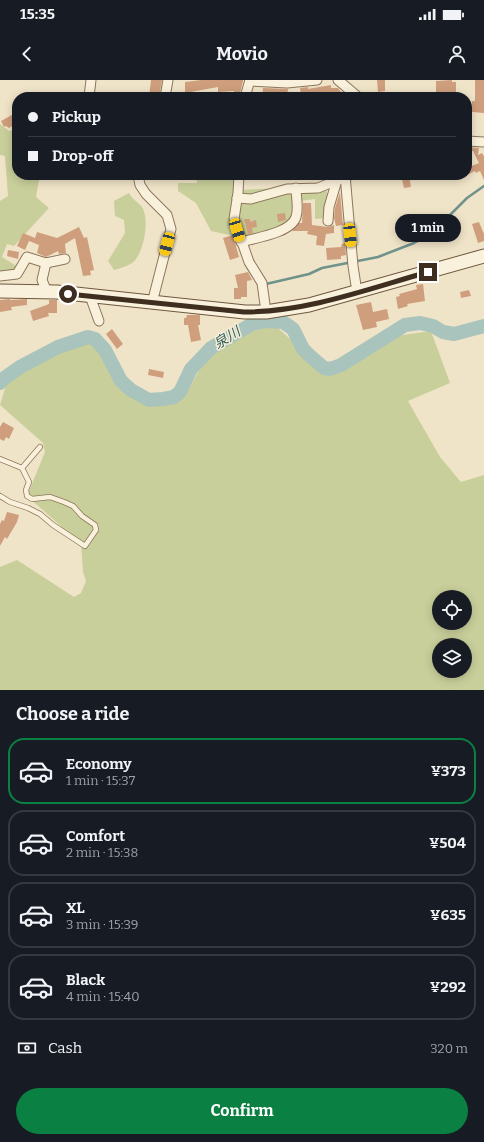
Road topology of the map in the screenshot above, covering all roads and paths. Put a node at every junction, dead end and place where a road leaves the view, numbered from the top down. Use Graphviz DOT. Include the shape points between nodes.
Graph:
graph roads {
  1 [pos="91,80"];
  2 [pos="168,80"];
  3 [pos="250,80"];
  4 [pos="317,80"];
  5 [pos="338,80"];
  6 [pos="90,92"];
  7 [pos="166,92"];
  8 [pos="246,92"];
  9 [pos="351,92"];
  10 [pos="472,141"];
  11 [pos="484,142"];
  12 [pos="139,180"];
  13 [pos="239,180"];
  14 [pos="337,180"];
  15 [pos="347,180"];
  16 [pos="296,188"];
  17 [pos="237,198"];
  18 [pos="328,221"];
  19 [pos="240,242"];
  20 [pos="484,256"];
  21 [pos="65,259"];
  22 [pos="46,263"];
  23 [pos="0,276"];
  24 [pos="0,291"];
  25 [pos="47,292"];
  26 [pos="357,292"];
  27 [pos="90,296"];
  28 [pos="152,303"];
  29 [pos="266,312"];
  30 [pos="99,322"];
  31 [pos="40,447"];
  32 [pos="0,459"];
  33 [pos="22,468"];
  34 [pos="0,496"];
  1 -- 6 [label="street"];
  2 -- 7 [label="street"];
  3 -- 4 [label="street" via="288,83"];
  3 -- 8 [label="street"];
  5 -- 9 [label="street"];
  10 -- 11 [label="street"];
  12 -- 28 [label="street" via="146,194 168,215 171,229"];
  13 -- 17 [label="street"];
  14 -- 16 [label="street" via="318,188"];
  14 -- 18 [label="street" via="329,207"];
  15 -- 26 [label="street" via="352,258"];
  16 -- 17 [label="street" via="251,199"];
  16 -- 19 [label="street" via="297,211 294,222 278,232"];
  17 -- 19 [label="street" via="234,219"];
  19 -- 29 [label="street" via="262,283"];
  20 -- 26 [label="street"];
  21 -- 22 [label="street"];
  22 -- 23 [label="street" via="27,257 17,274"];
  22 -- 25 [label="street" via="42,280"];
  24 -- 25 [label="street"];
  25 -- 27 [label="street"];
  26 -- 29 [label="street" via="309,305"];
  27 -- 28 [label="street"];
  27 -- 30 [label="street"];
  28 -- 29 [label="street"];
  31 -- 33 [label="lane"];
  32 -- 33 [label="lane"];
  33 -- 34 [label="lane" via="29,482 26,496 32,499 50,497 64,502 73,506 95,525 96,530 85,546 40,514"];
}
